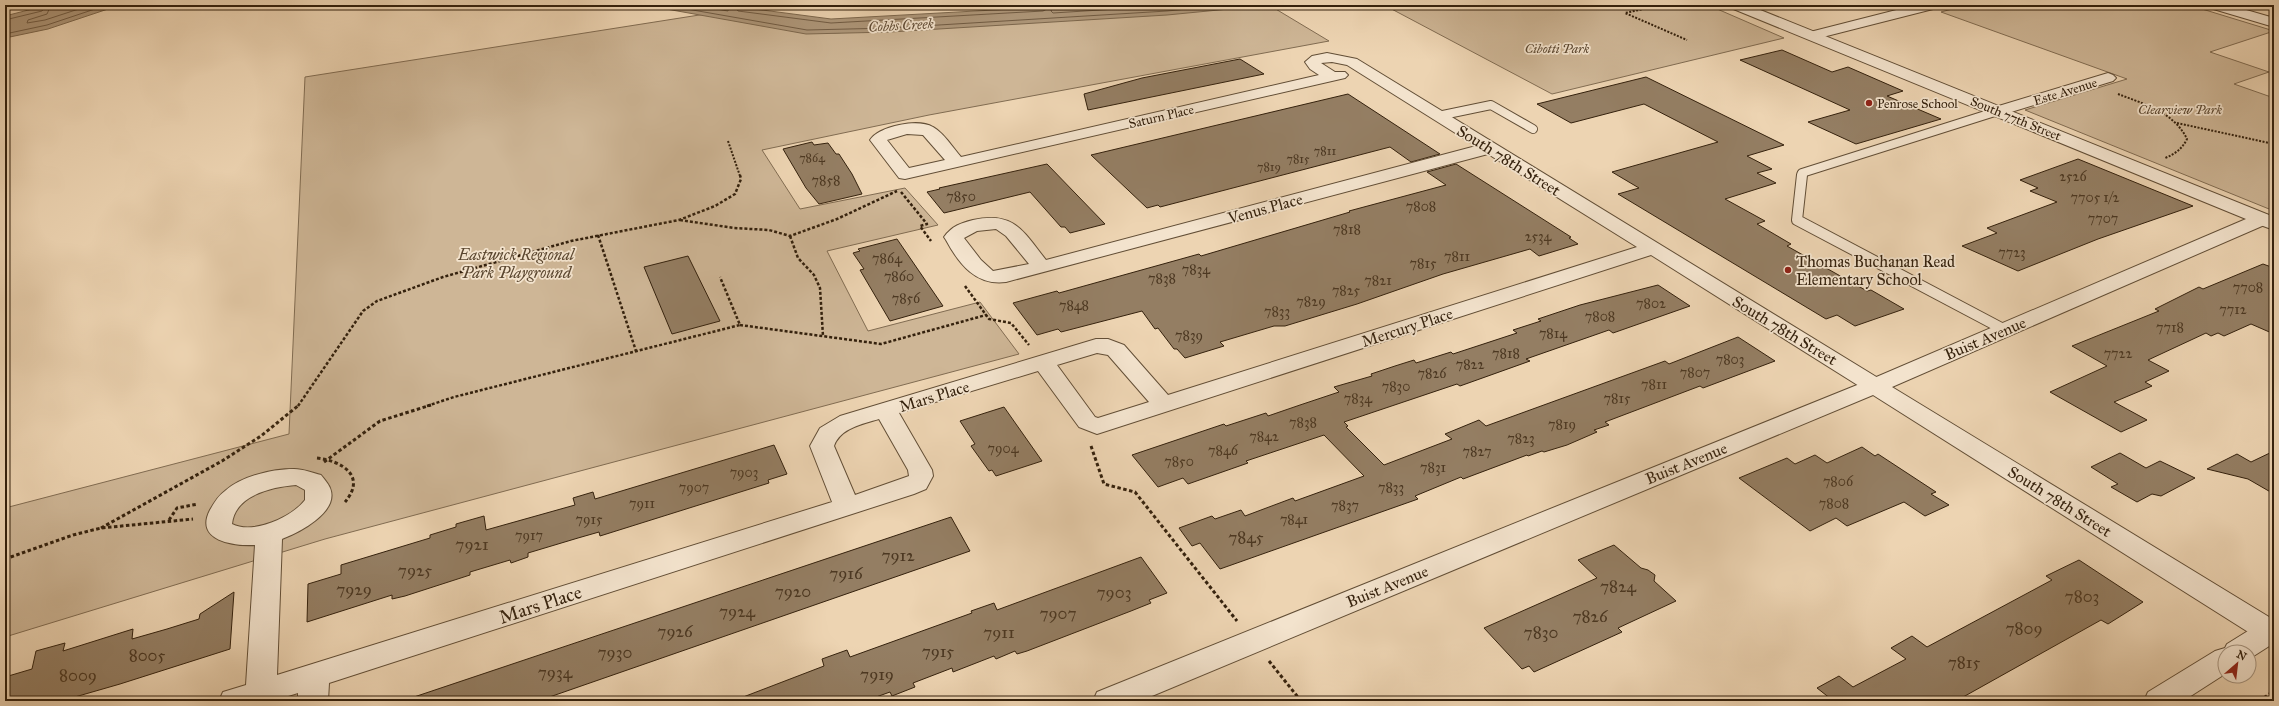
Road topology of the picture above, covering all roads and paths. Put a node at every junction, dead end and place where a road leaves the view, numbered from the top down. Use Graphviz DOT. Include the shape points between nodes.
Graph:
graph roads {
  1 [pos="1662,5"];
  2 [pos="1736,5"];
  3 [pos="1932,5"];
  4 [pos="2215,5"];
  5 [pos="2274,23"];
  6 [pos="1812,36"];
  7 [pos="1687,40"];
  8 [pos="1365,70"];
  9 [pos="1333,77"];
  10 [pos="2108,78"];
  11 [pos="2090,83"];
  12 [pos="1998,111"];
  13 [pos="1438,116"];
  14 [pos="2176,123"];
  15 [pos="1533,129"];
  16 [pos="728,141"];
  17 [pos="2274,144"];
  18 [pos="1489,148"];
  19 [pos="957,163"];
  20 [pos="2139,168"];
  21 [pos="899,190"];
  22 [pos="678,220"];
  23 [pos="2268,222"];
  24 [pos="598,235"];
  25 [pos="790,236"];
  26 [pos="1651,249"];
  27 [pos="1042,267"];
  28 [pos="720,277"];
  29 [pos="986,314"];
  30 [pos="740,324"];
  31 [pos="2005,330"];
  32 [pos="823,336"];
  33 [pos="636,351"];
  34 [pos="1043,362"];
  35 [pos="1875,386"];
  36 [pos="1164,405"];
  37 [pos="886,411"];
  38 [pos="1097,426"];
  39 [pos="304,478"];
  40 [pos="847,506"];
  41 [pos="218,517"];
  42 [pos="101,528"];
  43 [pos="268,533"];
  44 [pos="5,559"];
  45 [pos="2273,631"];
  46 [pos="1253,641"];
  47 [pos="2251,644"];
  48 [pos="2217,665"];
  49 [pos="314,688"];
  50 [pos="2274,691"];
  51 [pos="247,697"];
  52 [pos="1108,701"];
  53 [pos="1302,701"];
  54 [pos="2158,701"];
  55 [pos="2259,701"];
  1 -- 7 [label="path" via="1625,13"];
  2 -- 6 [label="street, South 77th Street"];
  3 -- 6 [label="street"];
  4 -- 5 [label="street"];
  6 -- 12 [label="street, South 77th Street"];
  8 -- 9 [label="street, Saturn Place"];
  8 -- 9 [label="street, South 78th Street" via="1352,62 1336,58 1322,58 1313,62"];
  8 -- 13 [label="street, South 78th Street"];
  9 -- 19 [label="street, Saturn Place"];
  10 -- 11 [label="street, Este Avenue"];
  11 -- 12 [label="street, Este Avenue"];
  11 -- 14 [label="path" via="2137,101"];
  12 -- 20 [label="street, South 77th Street"];
  12 -- 31 [label="lane" via="1802,173 1797,220"];
  13 -- 15 [label="lane" via="1491,105"];
  13 -- 18 [label="street, South 78th Street"];
  14 -- 17 [label="path"];
  14 -- 20 [label="path" via="2186,135 2185,144 2169,156"];
  16 -- 22 [label="path" via="741,179 735,194 715,206"];
  18 -- 26 [label="street, South 78th Street"];
  18 -- 27 [label="street, Venus Place"];
  19 -- 19 [label="street, Saturn Place" via="929,131 924,129 881,136 878,140 905,174"];
  20 -- 23 [label="street, South 77th Street"];
  21 -- 25 [label="path" via="837,219"];
  22 -- 24 [label="path"];
  22 -- 25 [label="path" via="769,230"];
  23 -- 31 [label="street, Buist Avenue"];
  24 -- 33 [label="path"];
  24 -- 42 [label="path" via="443,277 377,301 363,312 296,408 261,436 228,457"];
  25 -- 32 [label="path" via="798,258 814,275 820,288"];
  26 -- 35 [label="street, South 78th Street"];
  26 -- 36 [label="street, Mercury Place"];
  28 -- 30 [label="path"];
  29 -- 32 [label="path" via="881,344"];
  30 -- 32 [label="path"];
  30 -- 33 [label="path"];
  31 -- 35 [label="street, Buist Avenue"];
  33 -- 39 [label="path" via="454,397 380,421"];
  34 -- 36 [label="street" via="1096,346 1108,346 1116,350"];
  34 -- 37 [label="street, Mars Place"];
  34 -- 38 [label="street" via="1087,422"];
  35 -- 45 [label="street, South 78th Street"];
  35 -- 46 [label="street, Buist Avenue"];
  36 -- 38 [label="street, Mercury Place"];
  37 -- 40 [label="street, Mars Place" via="848,421 825,436 822,446"];
  37 -- 40 [label="street, Mars Place" via="921,476 917,483 905,488"];
  38 -- 46 [label="path" via="1090,445 1104,484 1136,492"];
  39 -- 41 [label="street" via="281,478 253,486 232,498"];
  39 -- 43 [label="street" via="312,481 318,489 316,502 294,523"];
  40 -- 49 [label="street, Mars Place"];
  41 -- 42 [label="path"];
  41 -- 43 [label="street" via="219,528 225,533 239,537"];
  42 -- 44 [label="path"];
  43 -- 51 [label="street"];
  45 -- 47 [label="street"];
  46 -- 52 [label="street, Buist Avenue"];
  46 -- 53 [label="path"];
  48 -- 54 [label="street"];
  49 -- 51 [label="street, Mars Place"];
  50 -- 55 [label="path"];
}
